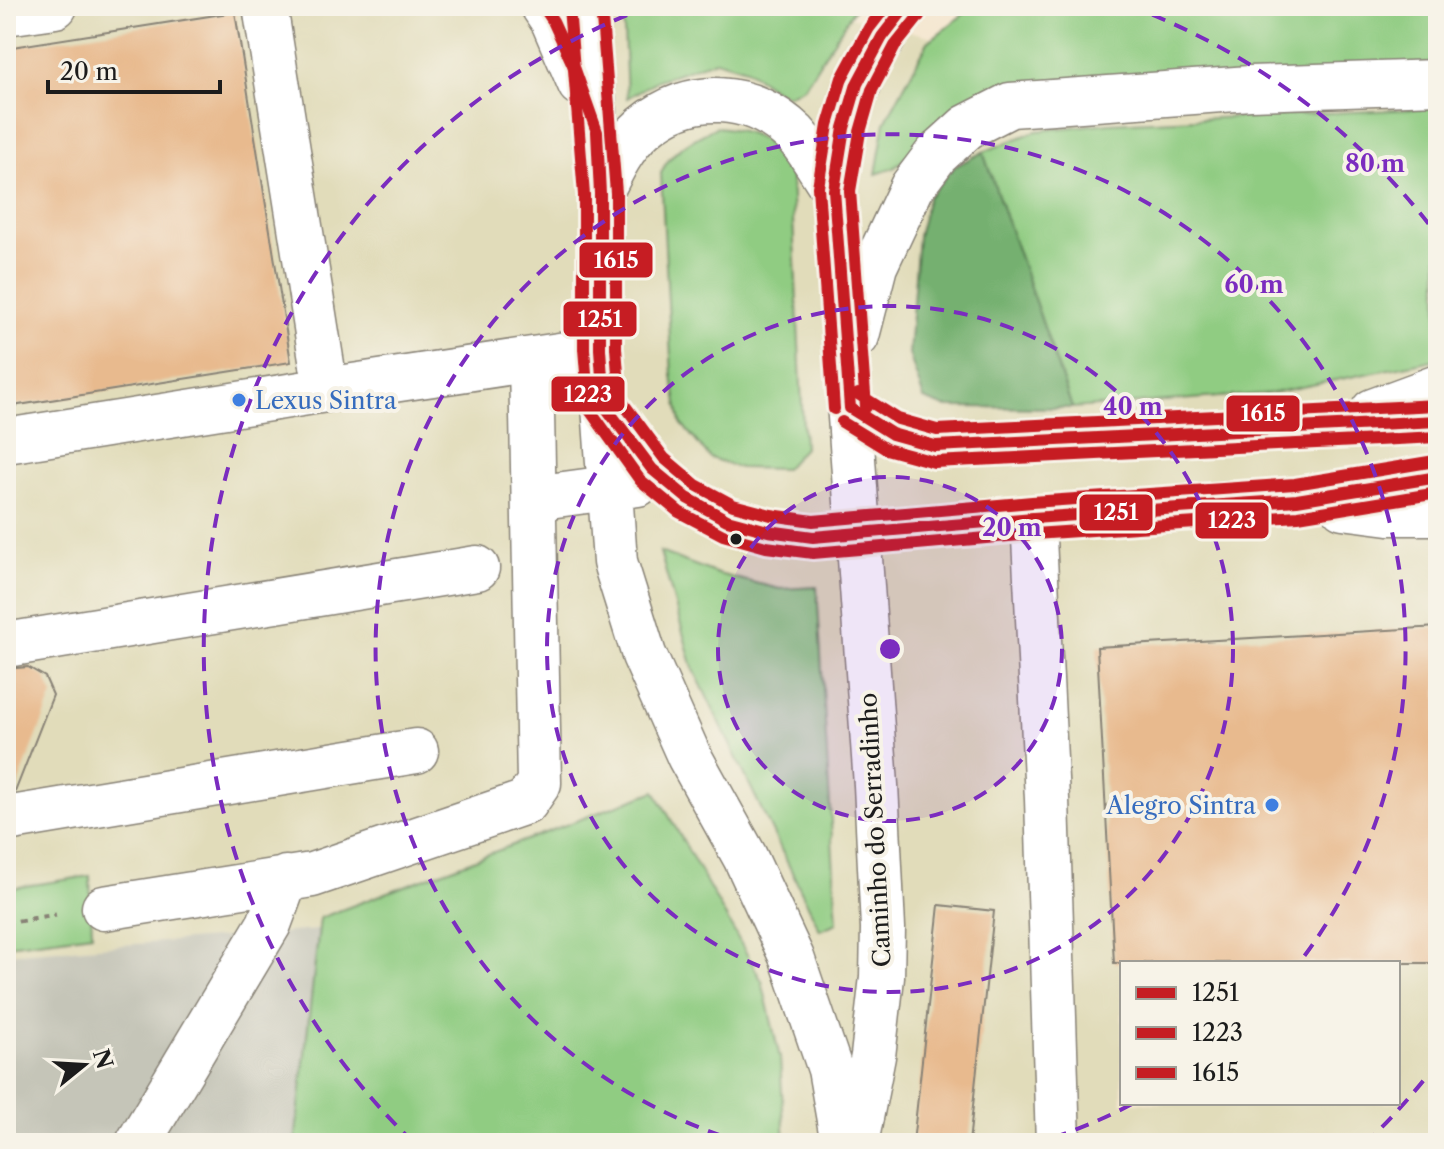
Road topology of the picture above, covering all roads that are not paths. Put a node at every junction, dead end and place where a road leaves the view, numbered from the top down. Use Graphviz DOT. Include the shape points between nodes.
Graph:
graph roads {
  1 [pos="55,6"];
  2 [pos="265,6"];
  3 [pos="543,6"];
  4 [pos="585,6"];
  5 [pos="906,6"];
  6 [pos="6,13"];
  7 [pos="1438,82"];
  8 [pos="597,132"];
  9 [pos="834,190"];
  10 [pos="600,194"];
  11 [pos="600,349"];
  12 [pos="531,360"];
  13 [pos="1438,387"];
  14 [pos="326,390"];
  15 [pos="849,396"];
  16 [pos="604,405"];
  17 [pos="1438,421"];
  18 [pos="1335,425"];
  19 [pos="6,441"];
  20 [pos="1438,477"];
  21 [pos="665,479"];
  22 [pos="610,489"];
  23 [pos="534,498"];
  24 [pos="1297,500"];
  25 [pos="1438,513"];
  26 [pos="1033,518"];
  27 [pos="858,533"];
  28 [pos="477,568"];
  29 [pos="6,645"];
  30 [pos="416,751"];
  31 [pos="6,819"];
  32 [pos="286,878"];
  33 [pos="104,908"];
  34 [pos="138,1143"];
  35 [pos="843,1143"];
  36 [pos="856,1143"];
  37 [pos="1058,1143"];
  1 -- 6 [label="street"];
  2 -- 14 [label="street"];
  3 -- 8 [label="street" via="574,67"];
  4 -- 8 [label="street"];
  5 -- 9 [label="street, Caminho do Serradinho" via="857,84"];
  7 -- 15 [label="street" via="1051,100 1010,105 967,127 936,155 895,219 859,326"];
  8 -- 10 [label="street"];
  9 -- 10 [label="street" via="795,135 762,110 730,99 684,103 643,127 613,165"];
  9 -- 15 [label="street, Caminho do Serradinho"];
  10 -- 11 [label="street"];
  11 -- 12 [label="street"];
  11 -- 16 [label="street"];
  12 -- 14 [label="street"];
  12 -- 23 [label="street"];
  13 -- 18 [label="street"];
  14 -- 19 [label="street"];
  15 -- 18 [label="street" via="892,434 935,446"];
  15 -- 27 [label="street, Caminho do Serradinho"];
  16 -- 21 [label="street"];
  16 -- 22 [label="street"];
  17 -- 18 [label="street"];
  20 -- 24 [label="street"];
  21 -- 22 [label="street"];
  21 -- 27 [label="street" via="687,498 741,524 813,537"];
  22 -- 23 [label="street"];
  22 -- 35 [label="street" via="615,562 644,655 792,958 830,1069"];
  23 -- 32 [label="street" via="539,783 526,802 312,875"];
  24 -- 25 [label="street" via="1389,513"];
  24 -- 26 [label="street"];
  26 -- 27 [label="street"];
  26 -- 37 [label="street"];
  27 -- 36 [label="street, Caminho do Serradinho" via="883,928 873,1056"];
  28 -- 29 [label="street"];
  30 -- 31 [label="street"];
  32 -- 33 [label="street"];
  32 -- 34 [label="street" via="269,924"];
}
